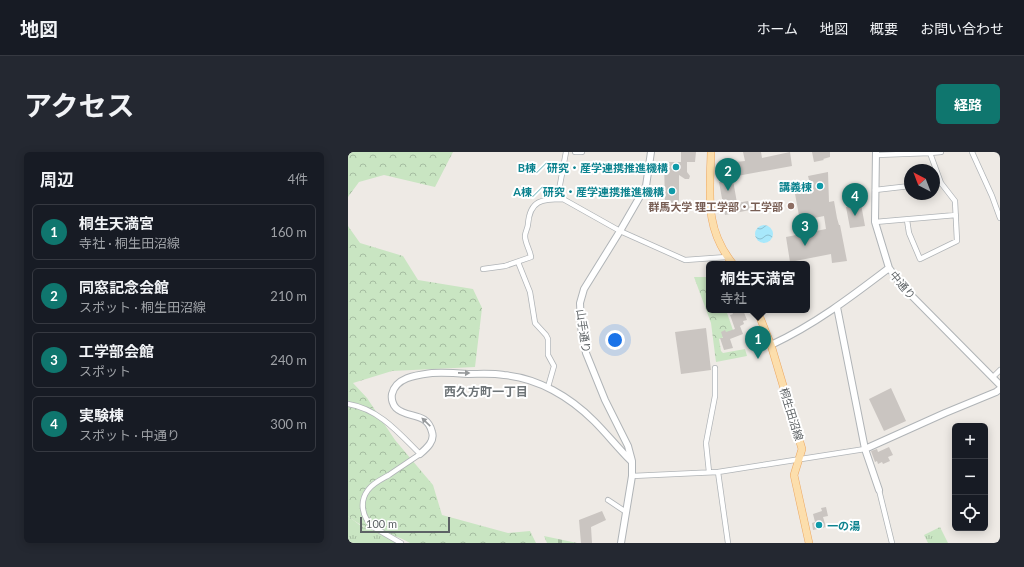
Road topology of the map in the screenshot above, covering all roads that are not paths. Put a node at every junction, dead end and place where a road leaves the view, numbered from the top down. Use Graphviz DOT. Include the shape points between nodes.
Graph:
graph roads {
  1 [pos="566,152"];
  2 [pos="575,152"];
  3 [pos="582,152"];
  4 [pos="651,152"];
  5 [pos="711,152"];
  6 [pos="941,152"];
  7 [pos="972,152"];
  8 [pos="930,153"];
  9 [pos="876,154"];
  10 [pos="941,183"];
  11 [pos="904,187"];
  12 [pos="875,190"];
  13 [pos="564,199"];
  14 [pos="956,215"];
  15 [pos="1000,218"];
  16 [pos="907,220"];
  17 [pos="875,222"];
  18 [pos="620,231"];
  19 [pos="727,257"];
  20 [pos="730,261"];
  21 [pos="518,262"];
  22 [pos="889,268"];
  23 [pos="484,269"];
  24 [pos="837,307"];
  25 [pos="758,313"];
  26 [pos="770,345"];
  27 [pos="715,368"];
  28 [pos="1000,370"];
  29 [pos="993,377"];
  30 [pos="1000,386"];
  31 [pos="548,387"];
  32 [pos="1000,389"];
  33 [pos="348,404"];
  34 [pos="865,450"];
  35 [pos="420,454"];
  36 [pos="799,459"];
  37 [pos="632,461"];
  38 [pos="709,472"];
  39 [pos="718,472"];
  40 [pos="632,476"];
  41 [pos="879,490"];
  42 [pos="608,500"];
  43 [pos="626,512"];
  44 [pos="401,543"];
  45 [pos="621,543"];
  46 [pos="728,543"];
  47 [pos="809,543"];
  48 [pos="892,543"];
  1 -- 13 [label="street" via="559,190"];
  2 -- 3 [label="street"];
  4 -- 18 [label="street, 山手通り" via="646,186"];
  5 -- 19 [label="main road" via="711,220 718,242"];
  6 -- 8 [label="street"];
  7 -- 15 [label="street"];
  8 -- 9 [label="street"];
  8 -- 10 [label="street"];
  9 -- 12 [label="street, 中通り"];
  10 -- 14 [label="street" via="955,201"];
  11 -- 12 [label="street"];
  12 -- 17 [label="street, 中通り"];
  13 -- 18 [label="street"];
  13 -- 21 [label="street" via="550,199 535,204 528,216 525,235 531,257"];
  14 -- 16 [label="street"];
  14 -- 16 [label="street" via="957,241 920,259 909,233"];
  16 -- 17 [label="street"];
  17 -- 22 [label="street, 中通り"];
  18 -- 19 [label="street" via="685,260"];
  18 -- 37 [label="street, 山手通り" via="584,289 580,303 581,327 586,353 605,400 628,446"];
  19 -- 20 [label="main road"];
  21 -- 23 [label="street"];
  21 -- 31 [label="street" via="530,292 535,323 548,339 548,355 554,366"];
  22 -- 24 [label="street"];
  22 -- 29 [label="street, 中通り" via="902,286"];
  24 -- 26 [label="street"];
  24 -- 34 [label="street"];
  25 -- 26 [label="main road, 桐生田沼線"];
  26 -- 36 [label="main road, 桐生田沼線" via="802,449"];
  27 -- 38 [label="street" via="715,396 706,443"];
  28 -- 29 [label="street"];
  29 -- 30 [label="street, 中通り"];
  35 -- 31 [label="street, one-way" via="432,441 432,430 425,420 396,408 392,397 400,381 433,373 489,374 519,377"];
  31 -- 37 [label="street" via="594,421"];
  32 -- 34 [label="street"];
  33 -- 35 [label="street" via="385,420"];
  34 -- 36 [label="street"];
  34 -- 41 [label="street"];
  35 -- 44 [label="street" via="376,483 368,490 363,502 364,513 369,523"];
  36 -- 39 [label="street"];
  36 -- 47 [label="main road, 桐生田沼線" via="794,475"];
  37 -- 40 [label="street, 山手通り"];
  38 -- 39 [label="street"];
  38 -- 40 [label="street"];
  39 -- 46 [label="street"];
  40 -- 43 [label="street, 山手通り"];
  41 -- 48 [label="street"];
  42 -- 43 [label="street"];
  43 -- 45 [label="street, 山手通り"];
}
